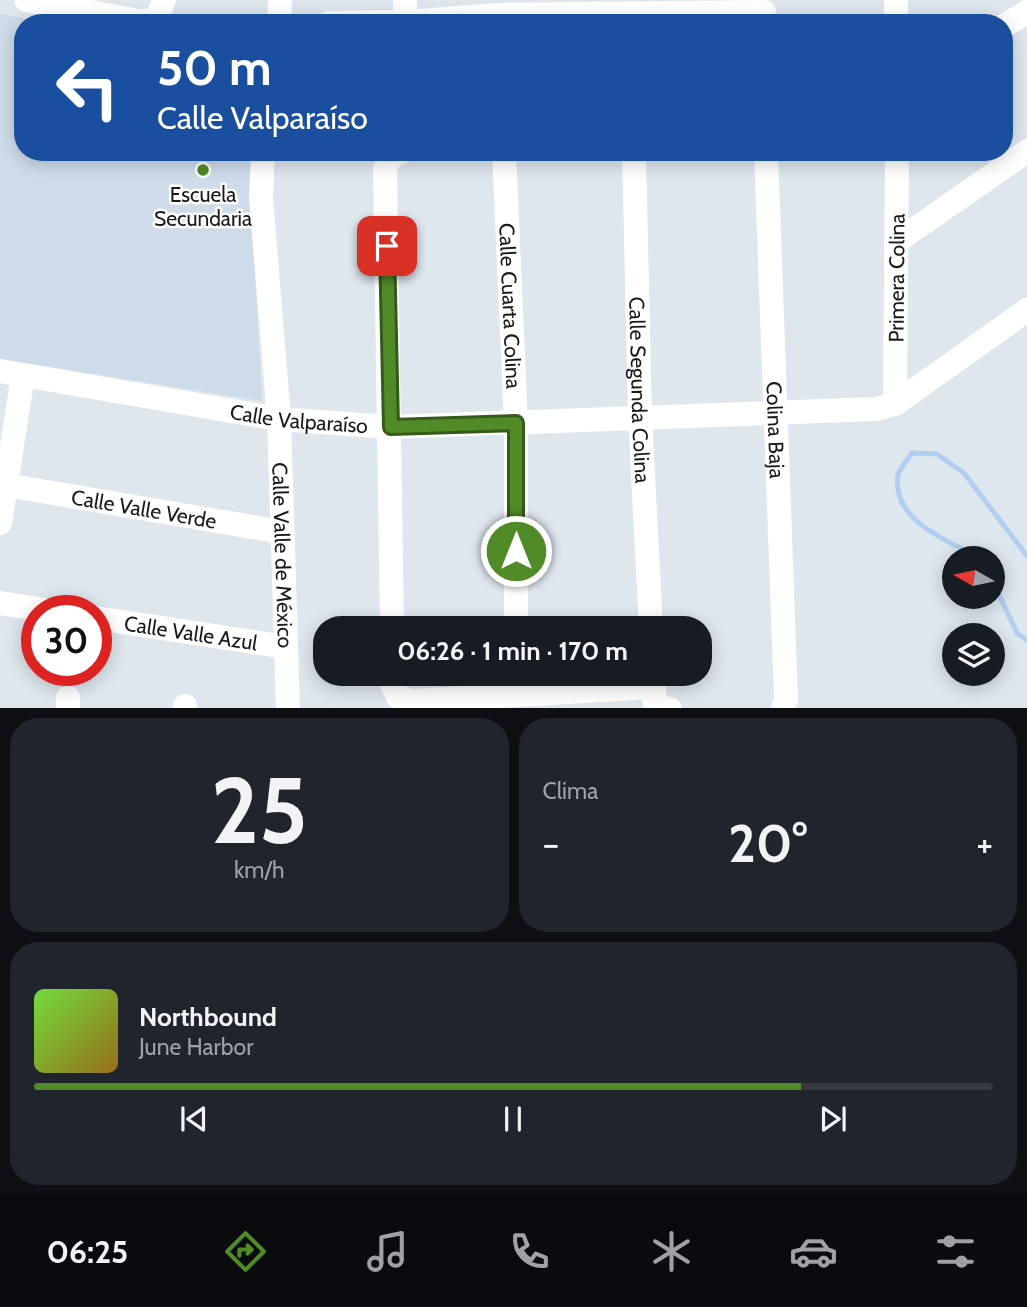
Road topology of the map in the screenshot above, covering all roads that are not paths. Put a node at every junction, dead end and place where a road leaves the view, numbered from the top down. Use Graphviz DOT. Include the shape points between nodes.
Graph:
graph roads {
  1 [pos="26,0"];
  2 [pos="529,7"];
  3 [pos="644,7"];
  4 [pos="406,11"];
  5 [pos="764,11"];
  6 [pos="101,14"];
  7 [pos="387,14"];
  8 [pos="439,14"];
  9 [pos="509,14"];
  10 [pos="263,161"];
  11 [pos="389,161"];
  12 [pos="504,161"];
  13 [pos="634,161"];
  14 [pos="766,161"];
  15 [pos="897,161"];
  16 [pos="1013,161"];
  17 [pos="896,242"];
  18 [pos="1027,310"];
  19 [pos="12,373"];
  20 [pos="895,404"];
  21 [pos="775,410"];
  22 [pos="640,416"];
  23 [pos="279,419"];
  24 [pos="516,423"];
  25 [pos="391,427"];
  26 [pos="6,485"];
  27 [pos="0,523"];
  28 [pos="282,532"];
  29 [pos="0,603"];
  30 [pos="21,606"];
  31 [pos="392,616"];
  32 [pos="516,616"];
  33 [pos="650,616"];
  34 [pos="112,620"];
  35 [pos="286,647"];
  36 [pos="396,686"];
  37 [pos="504,686"];
  38 [pos="544,686"];
  39 [pos="658,694"];
  40 [pos="288,708"];
  41 [pos="783,708"];
  1 -- 6 [label="street"];
  2 -- 3 [label="street"];
  2 -- 9 [label="street"];
  3 -- 5 [label="street"];
  4 -- 7 [label="street"];
  4 -- 8 [label="street"];
  10 -- 23 [label="street, Calle Valle de México" via="262,234"];
  11 -- 25 [label="street" via="385,169"];
  12 -- 24 [label="street, Calle Cuarta Colina"];
  13 -- 22 [label="street, Calle Segunda Colina"];
  14 -- 21 [label="street, Colina Baja"];
  15 -- 17 [label="street, Primera Colina"];
  16 -- 17 [label="street"];
  17 -- 20 [label="street, Primera Colina"];
  18 -- 20 [label="street"];
  19 -- 23 [label="street, Calle Valparaíso"];
  19 -- 26 [label="street"];
  20 -- 21 [label="street, Calle Valparaíso" via="876,409"];
  21 -- 22 [label="street, Calle Valparaíso"];
  21 -- 41 [label="street, Colina Baja"];
  22 -- 24 [label="street, Calle Valparaíso"];
  22 -- 33 [label="street, Calle Segunda Colina"];
  23 -- 25 [label="street, Calle Valparaíso"];
  23 -- 28 [label="street, Calle Valle de México"];
  24 -- 25 [label="street, Calle Valparaíso"];
  24 -- 32 [label="street, Calle Cuarta Colina"];
  25 -- 31 [label="street"];
  26 -- 27 [label="street"];
  26 -- 28 [label="street, Calle Valle Verde"];
  28 -- 35 [label="street, Calle Valle de México"];
  29 -- 30 [label="street"];
  34 -- 35 [label="street, Calle Valle Azul"];
  35 -- 40 [label="street, Calle Valle de México"];
  36 -- 37 [label="street" via="412,701"];
  38 -- 39 [label="street"];
}
